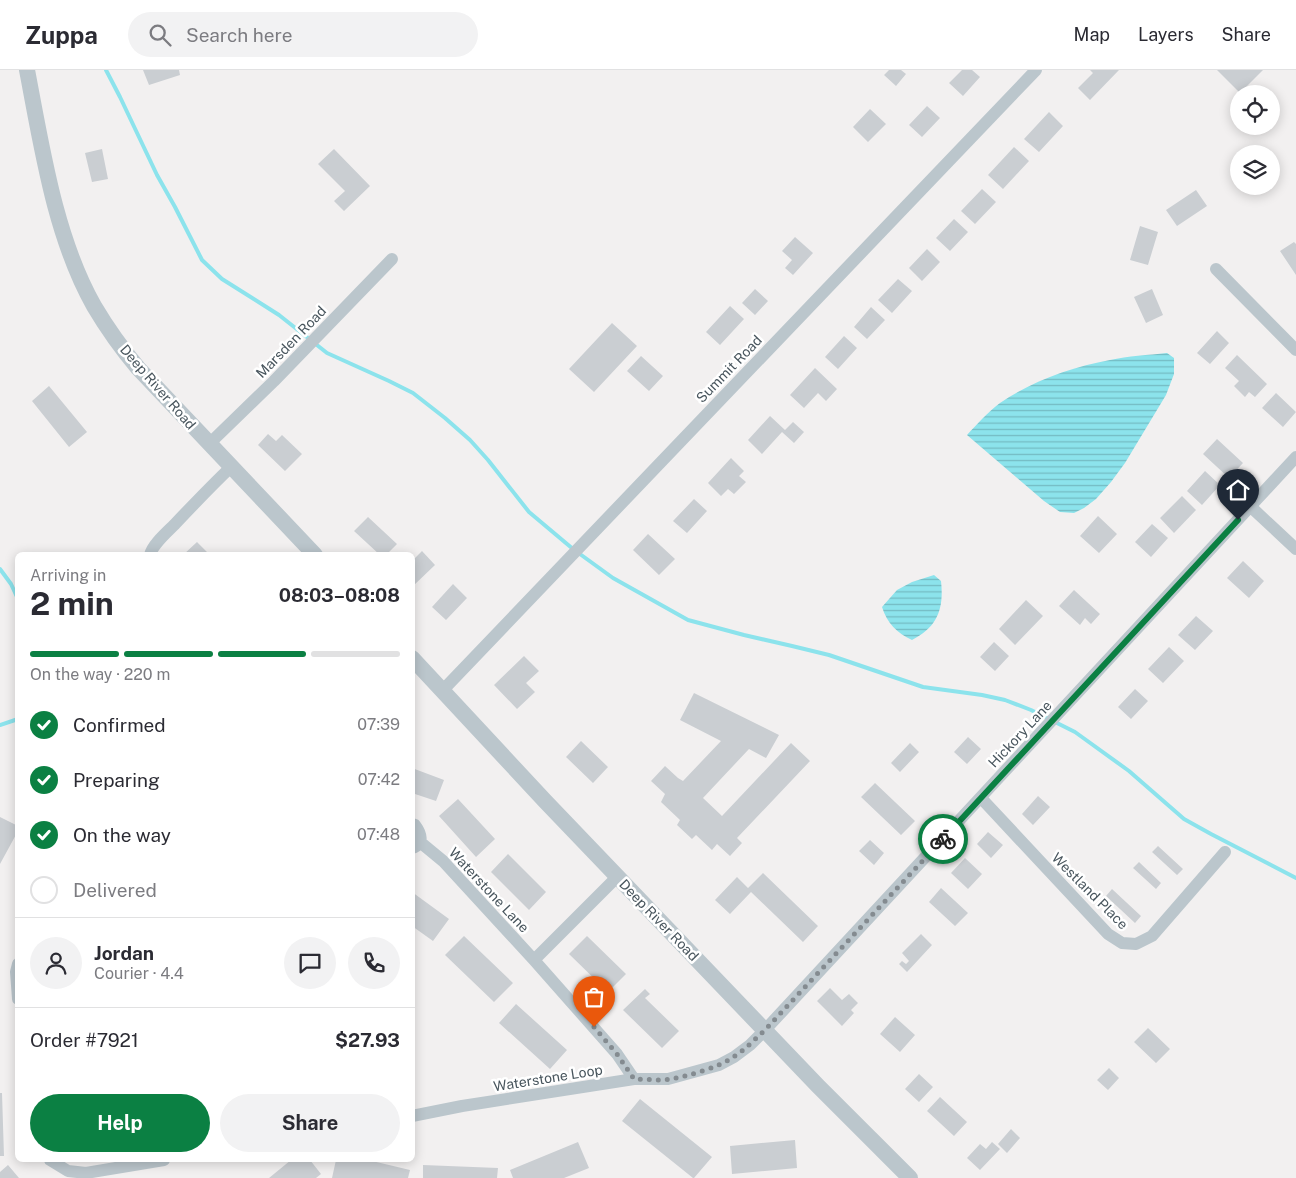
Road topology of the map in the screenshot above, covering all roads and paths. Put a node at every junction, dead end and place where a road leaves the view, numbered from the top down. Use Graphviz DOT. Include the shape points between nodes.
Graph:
graph roads {
  1 [pos="27,70"];
  2 [pos="1036,70"];
  3 [pos="392,259"];
  4 [pos="1216,269"];
  5 [pos="1296,350"];
  6 [pos="209,444"];
  7 [pos="1296,456"];
  8 [pos="231,467"];
  9 [pos="1250,507"];
  10 [pos="1296,549"];
  11 [pos="150,552"];
  12 [pos="312,552"];
  13 [pos="415,661"];
  14 [pos="443,690"];
  15 [pos="981,798"];
  16 [pos="415,825"];
  17 [pos="416,845"];
  18 [pos="1225,852"];
  19 [pos="618,877"];
  20 [pos="534,960"];
  21 [pos="765,1030"];
  22 [pos="634,1079"];
  23 [pos="415,1115"];
  24 [pos="53,1162"];
  25 [pos="148,1162"];
  26 [pos="910,1178"];
  1 -- 6 [label="street, Deep River Road" via="57,208 83,284 122,348"];
  2 -- 14 [label="street, Summit Road"];
  3 -- 6 [label="street, Marsden Road"];
  4 -- 5 [label="street"];
  6 -- 8 [label="street, Deep River Road"];
  7 -- 9 [label="street, Hickory Lane"];
  8 -- 11 [label="street"];
  8 -- 12 [label="street, Deep River Road"];
  9 -- 10 [label="street"];
  9 -- 15 [label="street, Hickory Lane"];
  13 -- 14 [label="street, Deep River Road"];
  14 -- 19 [label="street, Deep River Road"];
  15 -- 18 [label="street, Westland Place" via="1108,934 1122,943 1136,944 1152,936"];
  15 -- 21 [label="street, Hickory Lane"];
  16 -- 17 [label="street, Waterstone Lane" via="420,833"];
  17 -- 20 [label="street, Waterstone Lane" via="443,862"];
  19 -- 20 [label="street"];
  19 -- 21 [label="street, Deep River Road"];
  20 -- 22 [label="street, Waterstone Lane" via="617,1054"];
  21 -- 22 [label="street, Waterstone Loop" via="750,1045 719,1065 668,1079"];
  21 -- 26 [label="street, Deep River Road"];
  22 -- 23 [label="street, Waterstone Loop"];
  24 -- 25 [label="street" via="68,1171 86,1173"];
}
